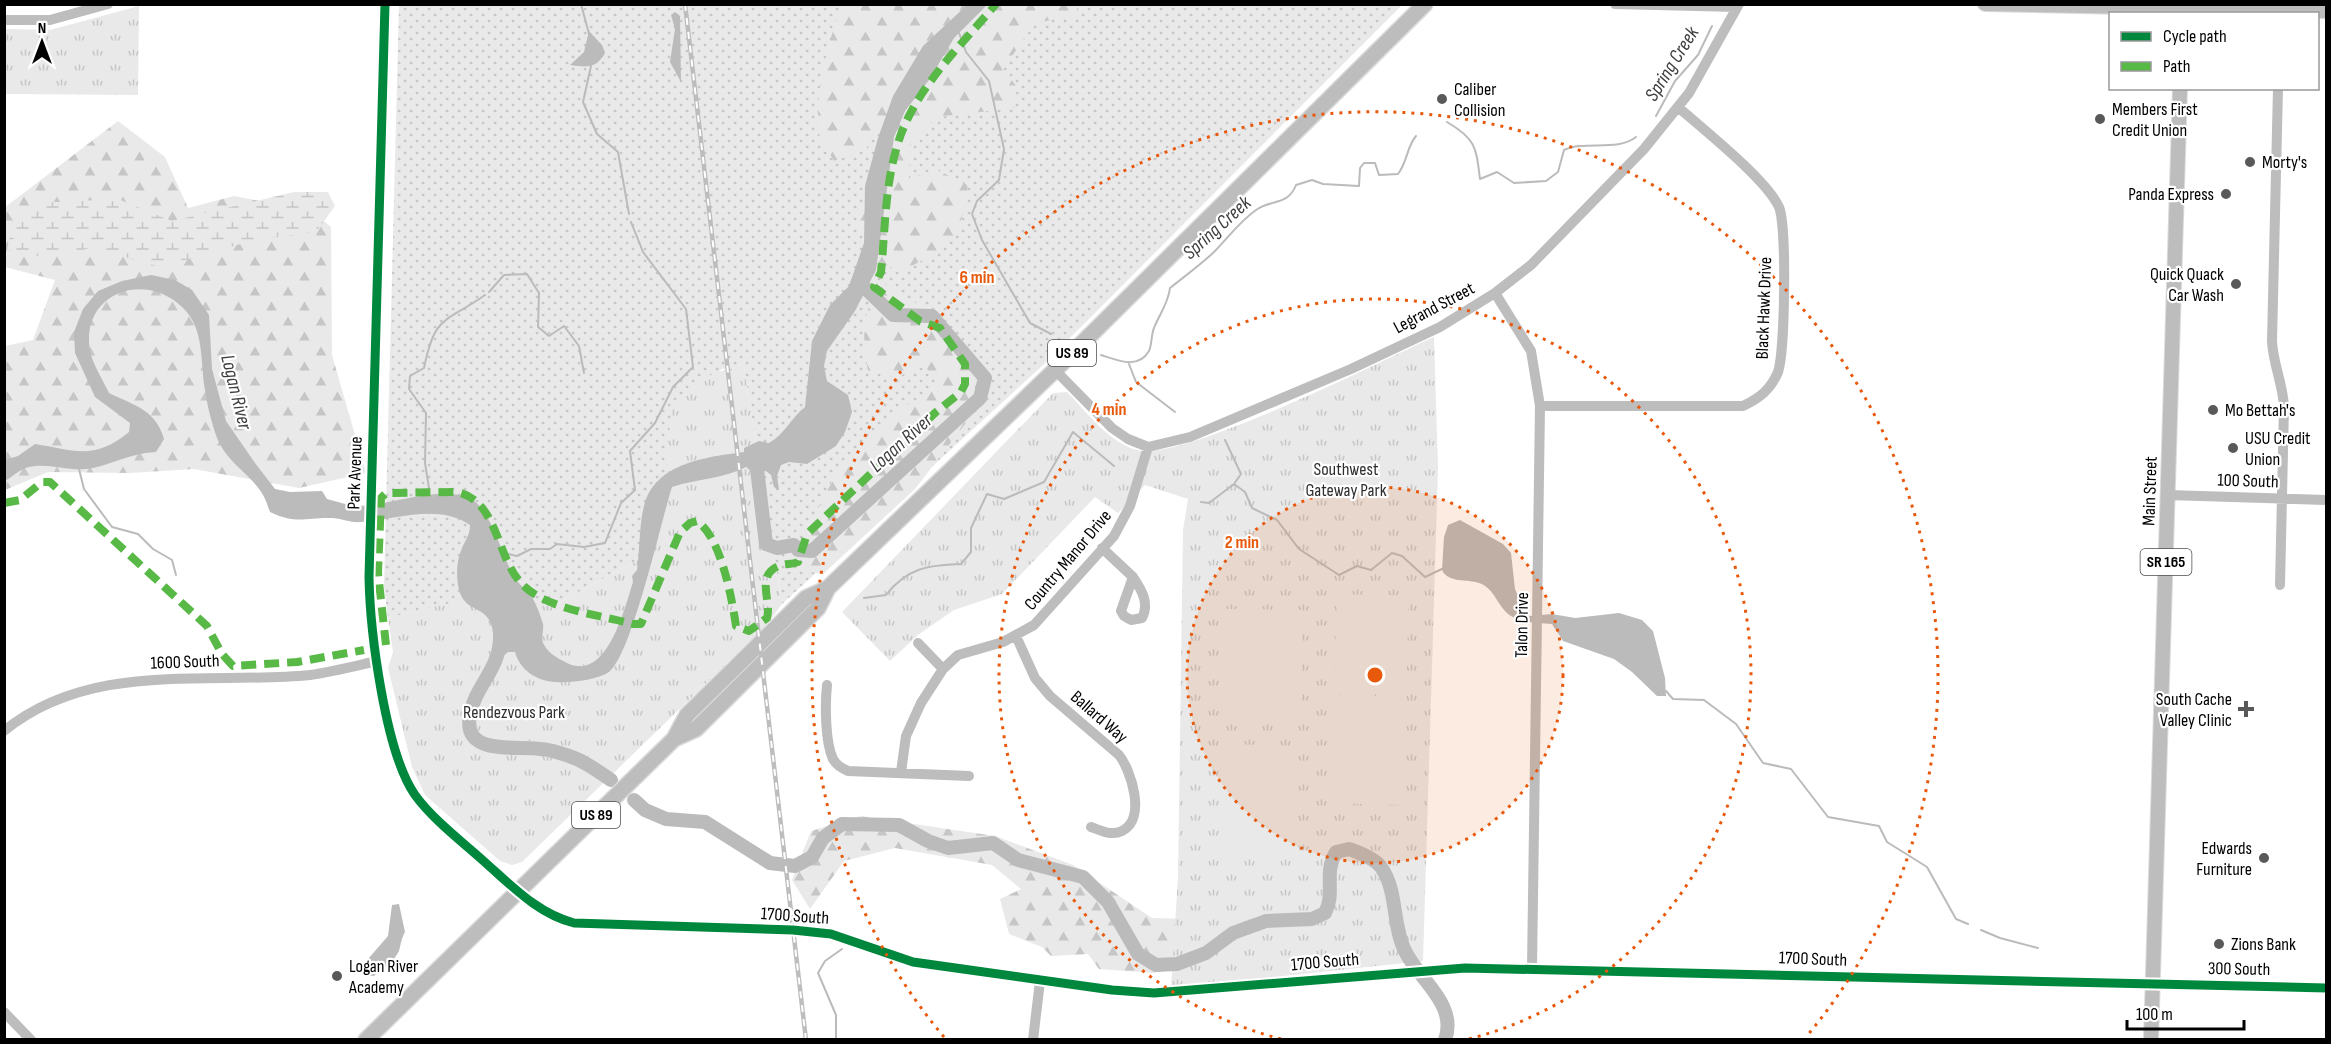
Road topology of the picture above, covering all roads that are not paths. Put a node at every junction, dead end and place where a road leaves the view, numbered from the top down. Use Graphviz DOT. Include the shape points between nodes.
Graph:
graph roads {
  1 [pos="108,4"];
  2 [pos="385,4"];
  3 [pos="1425,4"];
  4 [pos="1615,4"];
  5 [pos="1985,4"];
  6 [pos="1738,6"];
  7 [pos="83,8"];
  8 [pos="2181,9"];
  9 [pos="2326,11"];
  10 [pos="2281,12"];
  11 [pos="4,20"];
  12 [pos="2180,90"];
  13 [pos="2278,90"];
  14 [pos="1678,107"];
  15 [pos="1495,293"];
  16 [pos="1055,370"];
  17 [pos="1540,406"];
  18 [pos="1148,447"];
  19 [pos="2168,495"];
  20 [pos="2282,499"];
  21 [pos="2326,500"];
  22 [pos="1102,548"];
  23 [pos="1133,577"];
  24 [pos="2280,585"];
  25 [pos="1124,598"];
  26 [pos="1145,599"];
  27 [pos="1016,636"];
  28 [pos="918,643"];
  29 [pos="377,661"];
  30 [pos="943,669"];
  31 [pos="827,685"];
  32 [pos="4,731"];
  33 [pos="901,772"];
  34 [pos="969,776"];
  35 [pos="1091,827"];
  36 [pos="518,891"];
  37 [pos="1532,968"];
  38 [pos="1040,981"];
  39 [pos="2151,985"];
  40 [pos="2326,988"];
  41 [pos="4,1012"];
  42 [pos="31,1040"];
  43 [pos="366,1040"];
  44 [pos="1033,1040"];
  45 [pos="2151,1040"];
  1 -- 7 [label="street"];
  2 -- 29 [label="street, Park Avenue" via="370,528 370,611"];
  3 -- 16 [label="highway, US 89"];
  4 -- 6 [label="street"];
  5 -- 8 [label="main road"];
  6 -- 14 [label="street, Legrand Street"];
  7 -- 11 [label="street" via="50,20"];
  8 -- 10 [label="main road"];
  9 -- 10 [label="main road"];
  12 -- 19 [label="main road, Main Street / SR 165"];
  13 -- 20 [label="street" via="2272,341 2273,361 2284,391"];
  14 -- 15 [label="street, Legrand Street" via="1644,149 1546,250"];
  14 -- 17 [label="street, Black Hawk Drive" via="1767,188 1779,208 1784,238 1779,369 1759,398 1743,406"];
  15 -- 17 [label="street, Talon Drive" via="1531,351"];
  15 -- 18 [label="street, Legrand Street" via="1440,327 1351,369 1190,437"];
  16 -- 18 [label="street" via="1112,428"];
  16 -- 36 [label="highway, US 89" via="828,588 818,608 696,729 674,739"];
  17 -- 37 [label="street, Talon Drive"];
  18 -- 22 [label="street, Country Manor Drive" via="1125,519"];
  19 -- 20 [label="street, 100 South"];
  19 -- 39 [label="main road, Main Street / SR 165"];
  20 -- 21 [label="street, 100 South"];
  20 -- 24 [label="street"];
  22 -- 23 [label="street"];
  22 -- 27 [label="street, Country Manor Drive" via="1034,625"];
  23 -- 25 [label="street"];
  23 -- 26 [label="street"];
  25 -- 26 [label="street"];
  25 -- 26 [label="street" via="1122,611 1131,620 1142,618"];
  27 -- 30 [label="street, Country Manor Drive" via="958,655"];
  27 -- 35 [label="street, Ballard Way" via="1035,678 1050,696 1119,755 1134,781 1131,823 1122,831 1109,833"];
  28 -- 30 [label="street"];
  29 -- 32 [label="street, 1600 South" via="311,675 161,679 97,687 30,713"];
  29 -- 36 [label="street, Park Avenue" via="402,772 416,796"];
  30 -- 33 [label="street, Country Manor Drive" via="906,736"];
  31 -- 33 [label="street" via="825,705 833,758 839,767 848,771"];
  33 -- 34 [label="street"];
  36 -- 38 [label="street, 1700 South" via="558,919 574,923 831,934 913,962"];
  36 -- 43 [label="highway, US 89"];
  37 -- 38 [label="street, 1700 South" via="1389,973 1154,993"];
  37 -- 39 [label="street, 1700 South"];
  38 -- 44 [label="street"];
  39 -- 40 [label="street, 300 South"];
  39 -- 45 [label="main road, Main Street / SR 165"];
  41 -- 42 [label="street"];
}
